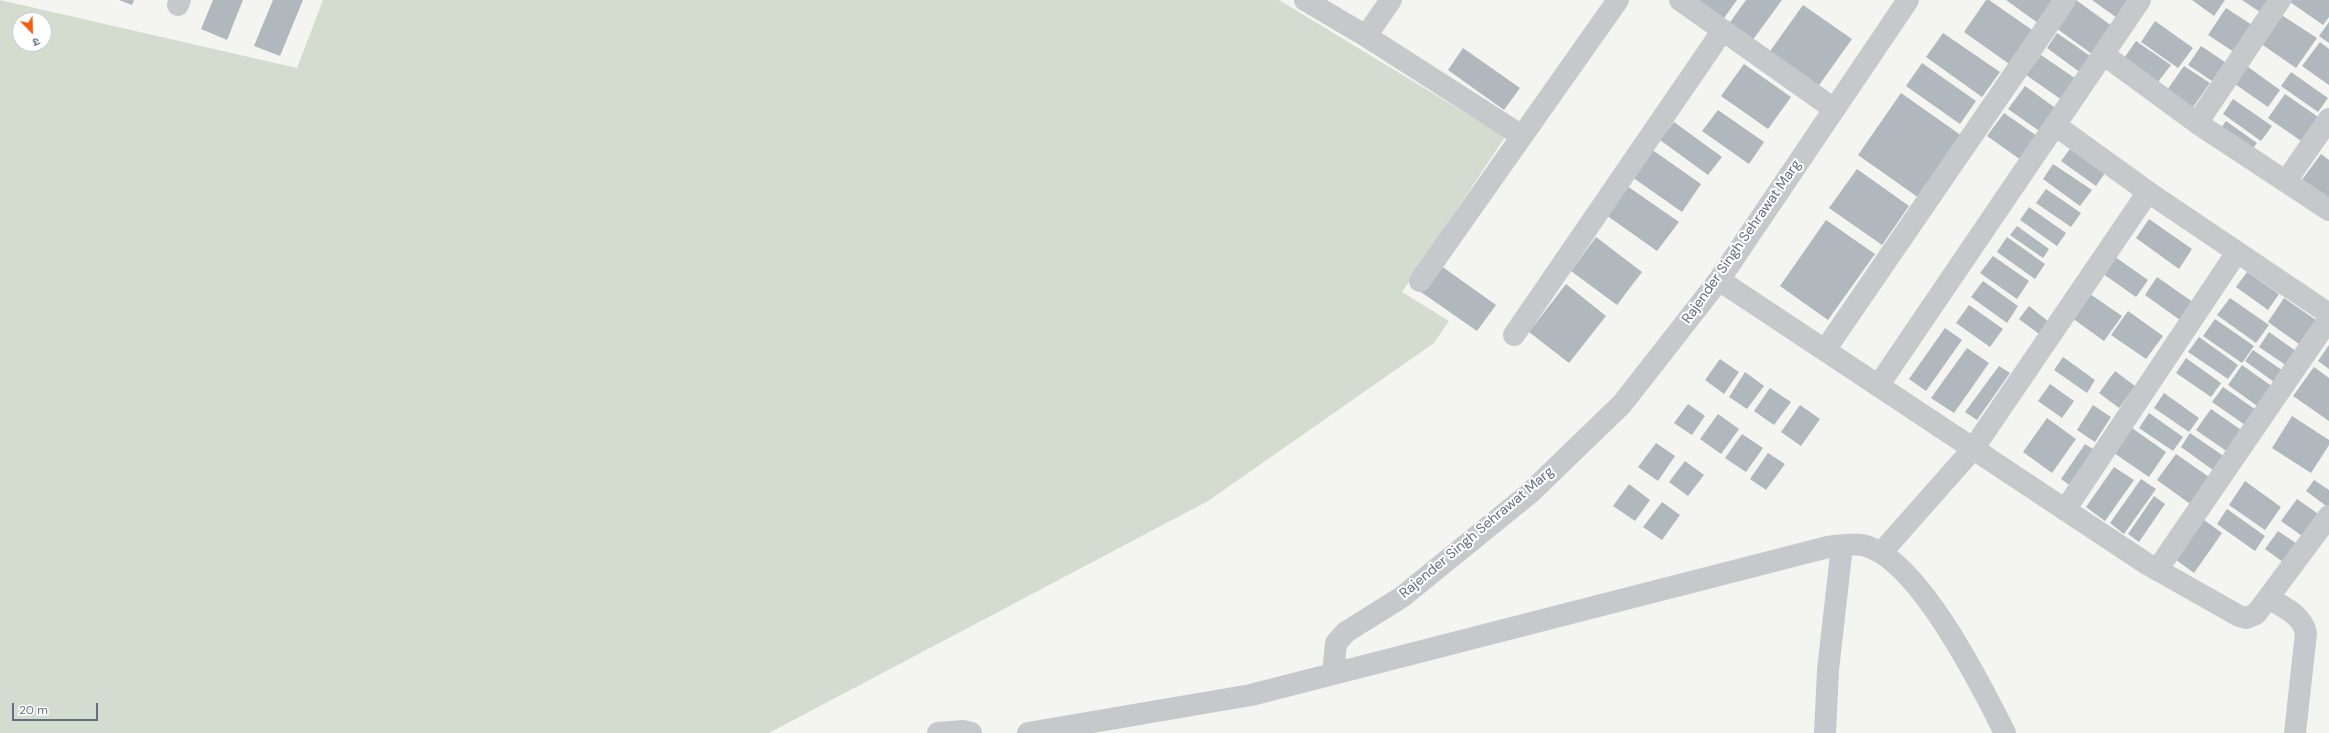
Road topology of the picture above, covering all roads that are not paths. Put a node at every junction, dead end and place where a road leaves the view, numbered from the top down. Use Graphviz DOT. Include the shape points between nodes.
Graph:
graph roads {
  1 [pos="1305,0"];
  2 [pos="1391,0"];
  3 [pos="1618,0"];
  4 [pos="1680,0"];
  5 [pos="2065,0"];
  6 [pos="2140,0"];
  7 [pos="2280,0"];
  8 [pos="1900,3"];
  9 [pos="1723,30"];
  10 [pos="1366,36"];
  11 [pos="2103,54"];
  12 [pos="1834,109"];
  13 [pos="2329,120"];
  14 [pos="2197,122"];
  15 [pos="2055,125"];
  16 [pos="1522,136"];
  17 [pos="2286,181"];
  18 [pos="2148,192"];
  19 [pos="2329,210"];
  20 [pos="2237,252"];
  21 [pos="1719,280"];
  22 [pos="1420,281"];
  23 [pos="2329,314"];
  24 [pos="2329,319"];
  25 [pos="1514,335"];
  26 [pos="1825,350"];
  27 [pos="1878,386"];
  28 [pos="1973,449"];
  29 [pos="2065,510"];
  30 [pos="2329,516"];
  31 [pos="1842,546"];
  32 [pos="1881,553"];
  33 [pos="2157,570"];
  34 [pos="2270,599"];
  35 [pos="1333,674"];
  36 [pos="938,733"];
  37 [pos="971,733"];
  38 [pos="1028,733"];
  39 [pos="1824,733"];
  40 [pos="2005,733"];
  41 [pos="2296,733"];
  1 -- 10 [label="street"];
  2 -- 10 [label="street"];
  3 -- 16 [label="street"];
  4 -- 9 [label="street"];
  5 -- 26 [label="street"];
  6 -- 11 [label="street"];
  7 -- 14 [label="street"];
  8 -- 12 [label="street, Rajender Singh Sehrawat Marg"];
  9 -- 12 [label="street"];
  9 -- 25 [label="street"];
  10 -- 16 [label="street"];
  11 -- 14 [label="street"];
  11 -- 15 [label="street"];
  12 -- 21 [label="street, Rajender Singh Sehrawat Marg"];
  13 -- 17 [label="street"];
  14 -- 17 [label="street"];
  15 -- 18 [label="street"];
  15 -- 27 [label="street"];
  16 -- 22 [label="street"];
  17 -- 19 [label="street"];
  18 -- 20 [label="street"];
  18 -- 28 [label="street"];
  20 -- 23 [label="street"];
  20 -- 29 [label="street"];
  21 -- 26 [label="street"];
  21 -- 35 [label="street, Rajender Singh Sehrawat Marg" via="1622,404 1530,493 1402,597 1346,632 1336,643"];
  24 -- 33 [label="street"];
  26 -- 27 [label="street"];
  27 -- 28 [label="street"];
  28 -- 29 [label="street"];
  28 -- 32 [label="street"];
  29 -- 33 [label="street"];
  30 -- 34 [label="street"];
  31 -- 32 [label="street" via="1861,544"];
  31 -- 35 [label="street" via="1828,547"];
  31 -- 39 [label="street" via="1828,670"];
  32 -- 40 [label="street" via="1902,569 1954,637"];
  33 -- 34 [label="street" via="2246,618 2256,614"];
  34 -- 41 [label="street" via="2296,615 2304,624 2306,633"];
  35 -- 38 [label="street" via="1251,695"];
  36 -- 37 [label="street"];
}
